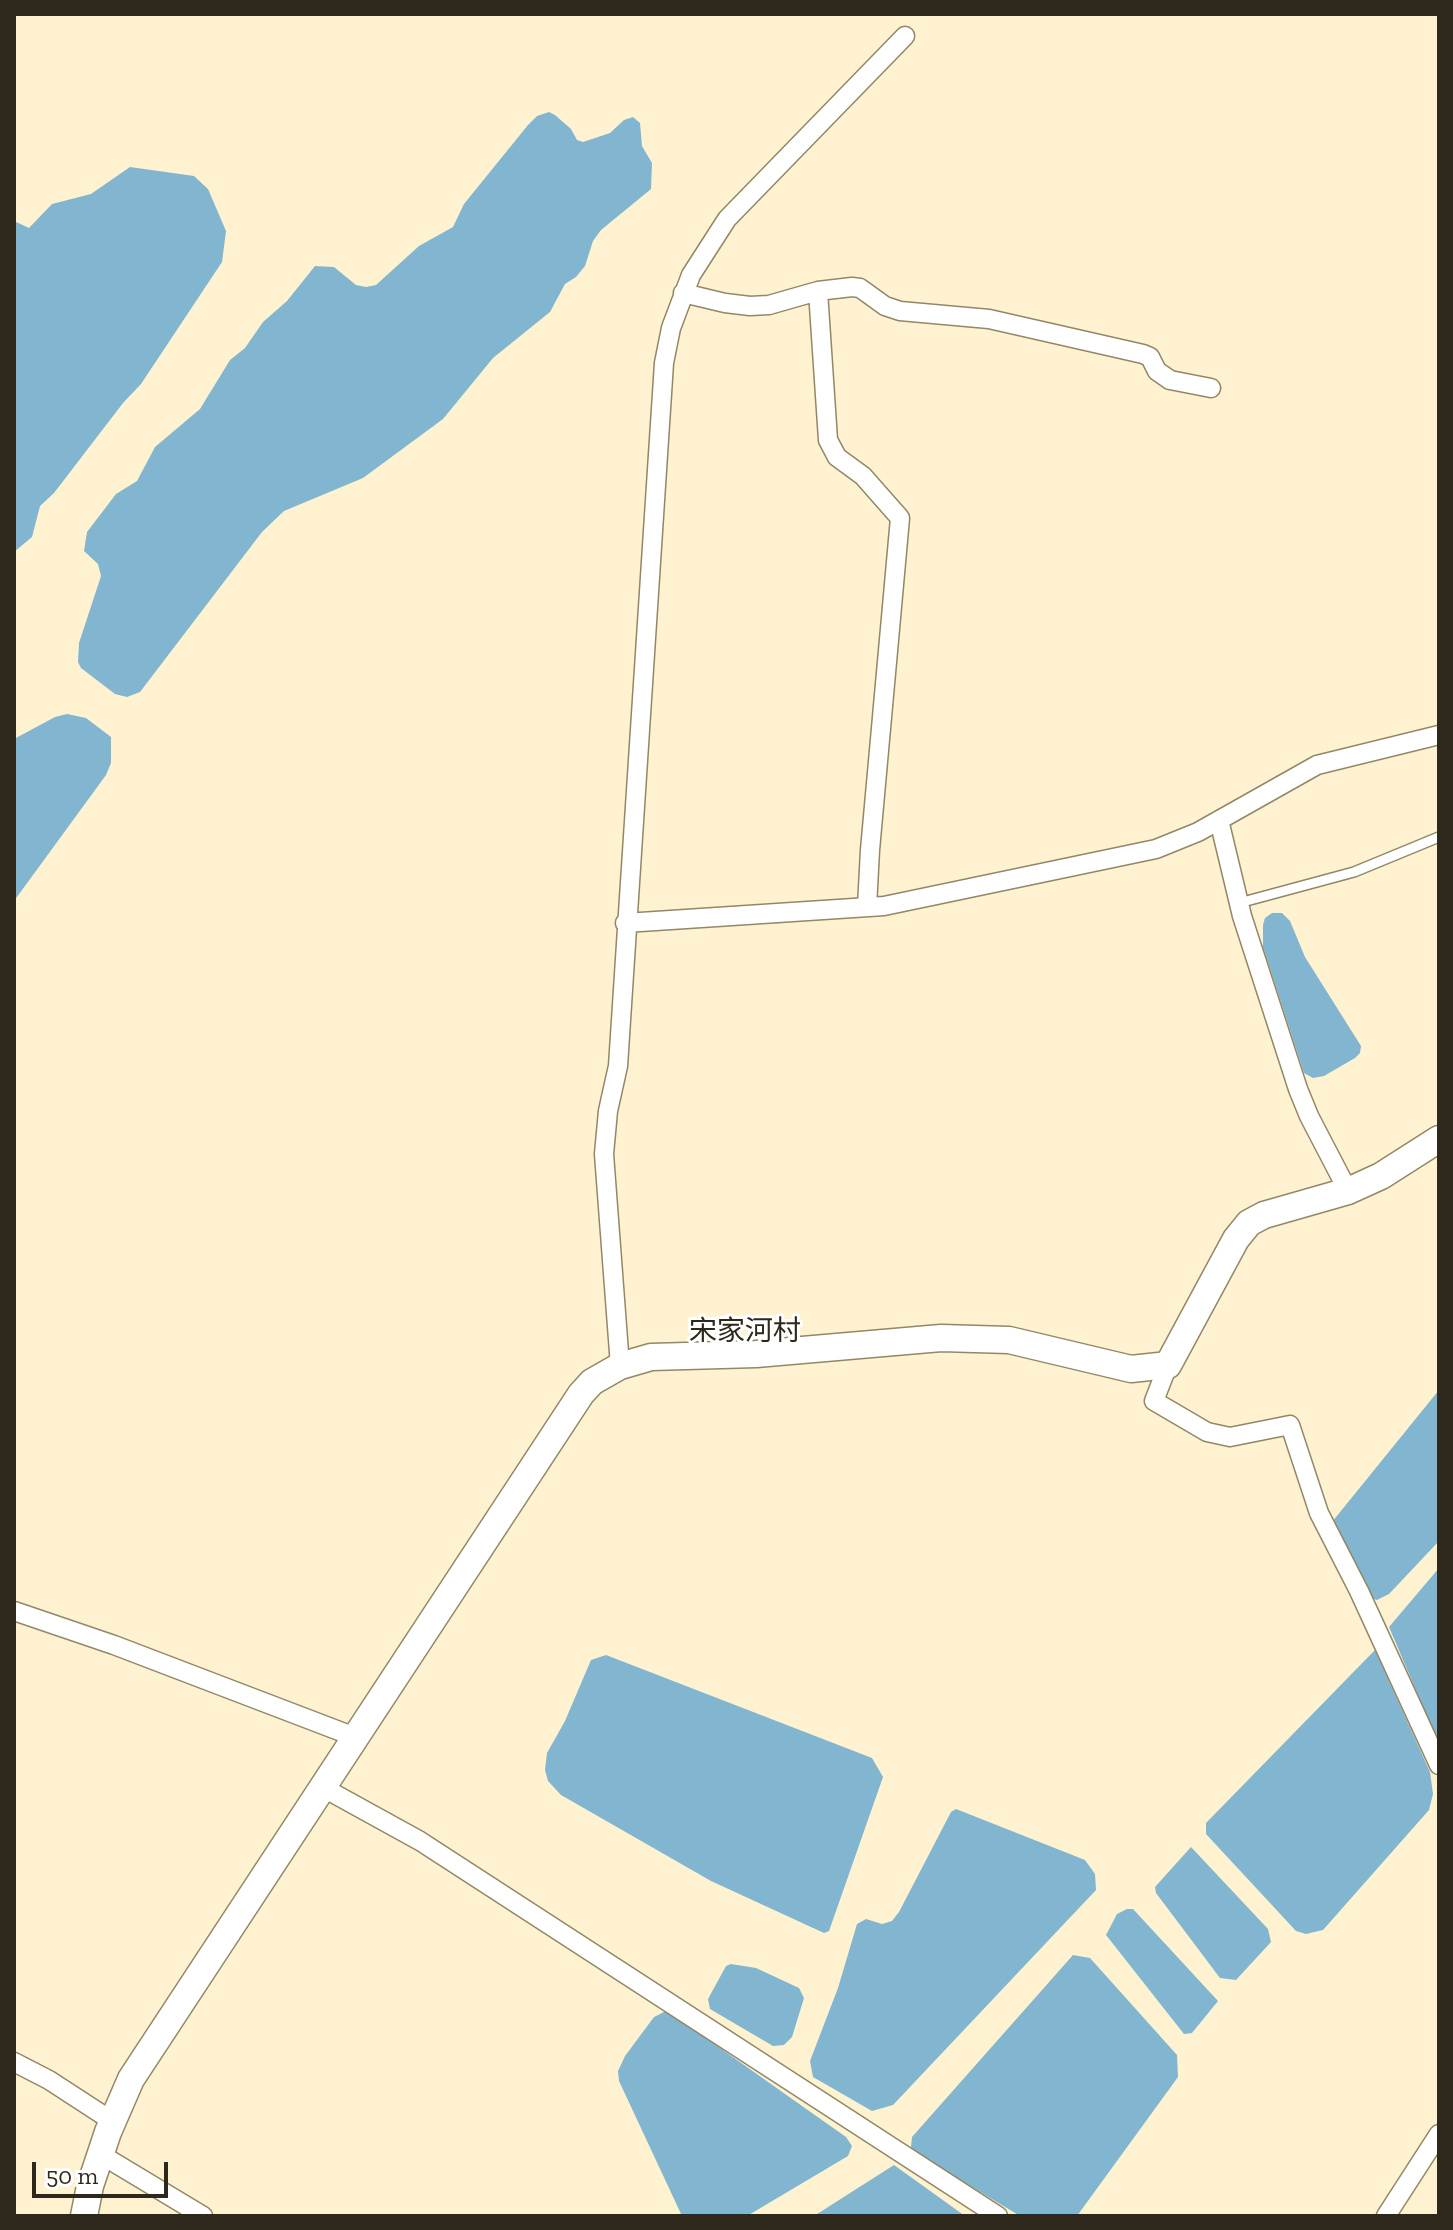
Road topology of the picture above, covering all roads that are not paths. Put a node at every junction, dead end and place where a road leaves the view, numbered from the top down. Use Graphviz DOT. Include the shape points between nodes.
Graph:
graph roads {
  1 [pos="905,36"];
  2 [pos="818,291"];
  3 [pos="683,293"];
  4 [pos="1211,388"];
  5 [pos="1439,735"];
  6 [pos="1219,820"];
  7 [pos="1439,837"];
  8 [pos="1239,903"];
  9 [pos="867,907"];
  10 [pos="625,923"];
  11 [pos="1439,1139"];
  12 [pos="1348,1191"];
  13 [pos="1168,1365"];
  14 [pos="620,1366"];
  15 [pos="14,1611"];
  16 [pos="355,1737"];
  17 [pos="1439,1765"];
  18 [pos="322,1787"];
  19 [pos="14,2062"];
  20 [pos="112,2121"];
  21 [pos="1439,2134"];
  22 [pos="100,2154"];
  23 [pos="84,2216"];
  24 [pos="203,2216"];
  25 [pos="998,2216"];
  26 [pos="1386,2216"];
  1 -- 3 [label="street" via="727,219"];
  2 -- 3 [label="street" via="750,306"];
  2 -- 4 [label="street" via="852,287 900,311 989,319 1143,354 1170,380"];
  2 -- 9 [label="street" via="828,440 837,457 863,476 900,518"];
  3 -- 10 [label="street" via="664,363"];
  5 -- 6 [label="street" via="1317,765"];
  6 -- 8 [label="street"];
  6 -- 9 [label="street" via="1156,849"];
  7 -- 8 [label="lane" via="1354,872"];
  8 -- 12 [label="street" via="1298,1089"];
  9 -- 10 [label="street"];
  10 -- 14 [label="street" via="618,1066 604,1154"];
  11 -- 12 [label="street"];
  12 -- 13 [label="street" via="1249,1223"];
  13 -- 14 [label="street" via="1131,1369 1009,1340 941,1338 756,1354 668,1355"];
  13 -- 17 [label="street" via="1154,1401 1207,1432 1230,1437 1290,1425 1319,1513"];
  14 -- 16 [label="street" via="581,1394"];
  15 -- 16 [label="street"];
  16 -- 18 [label="street"];
  18 -- 20 [label="street" via="131,2079"];
  18 -- 25 [label="street" via="420,1841"];
  19 -- 20 [label="street"];
  20 -- 22 [label="street"];
  21 -- 26 [label="street"];
  22 -- 23 [label="street"];
  22 -- 24 [label="street"];
}
